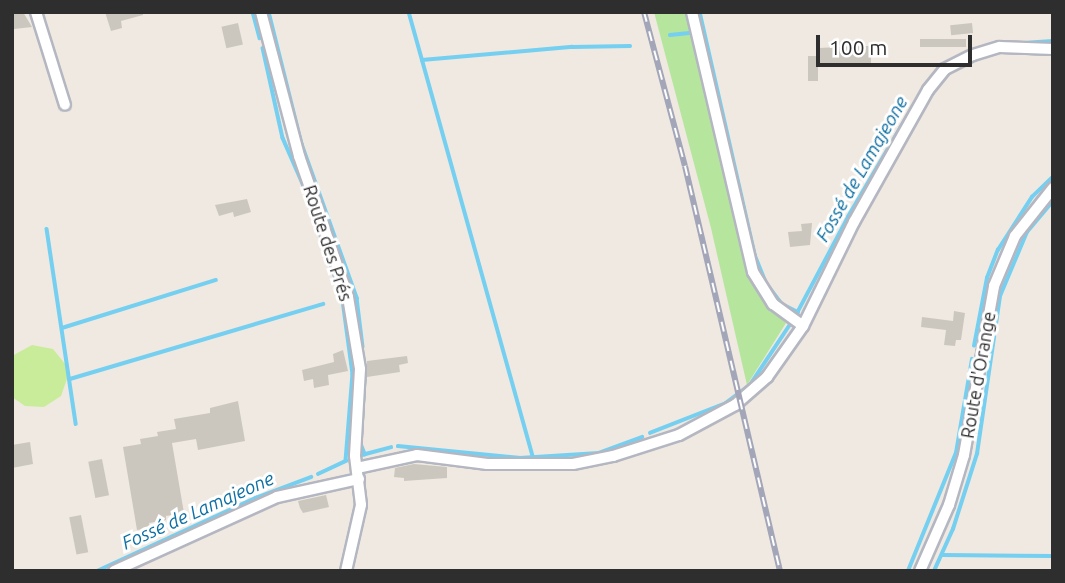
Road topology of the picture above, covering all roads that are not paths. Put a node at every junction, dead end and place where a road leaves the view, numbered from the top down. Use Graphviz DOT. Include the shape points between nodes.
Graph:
graph roads {
  1 [pos="36,12"];
  2 [pos="261,12"];
  3 [pos="692,12"];
  4 [pos="1053,49"];
  5 [pos="65,105"];
  6 [pos="1053,188"];
  7 [pos="803,326"];
  8 [pos="358,473"];
  9 [pos="114,571"];
  10 [pos="346,571"];
  11 [pos="920,571"];
  1 -- 5 [label="street"];
  2 -- 8 [label="street, Route des Prés" via="299,156 348,297 360,369"];
  3 -- 7 [label="street" via="753,272 773,304"];
  4 -- 7 [label="street" via="1000,47 945,69 928,90 854,222"];
  6 -- 11 [label="street, Route d'Orange" via="1015,236 994,286 964,455 949,505"];
  7 -- 8 [label="street" via="766,377 735,405 679,435 632,451 573,464 530,466 417,455"];
  8 -- 9 [label="street" via="277,497"];
  8 -- 10 [label="street, Route des Prés" via="361,505"];
}
